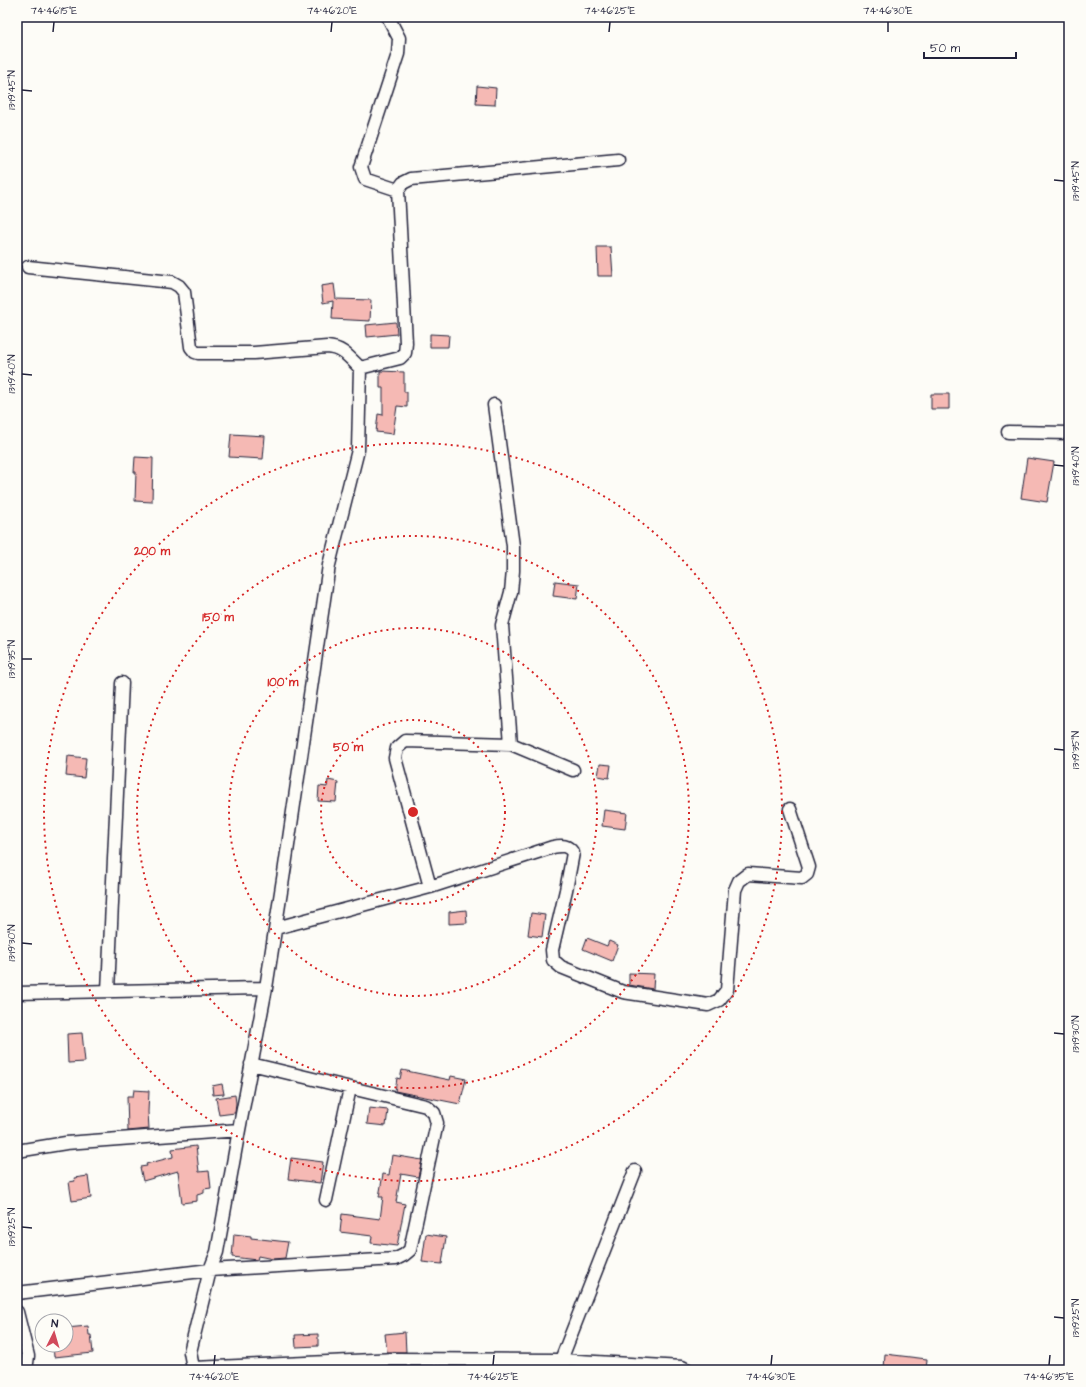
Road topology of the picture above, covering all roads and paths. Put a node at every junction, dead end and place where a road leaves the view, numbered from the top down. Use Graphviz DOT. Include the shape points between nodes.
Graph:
graph roads {
  1 [pos="388,17"];
  2 [pos="618,160"];
  3 [pos="398,190"];
  4 [pos="28,267"];
  5 [pos="360,368"];
  6 [pos="494,405"];
  7 [pos="1008,432"];
  8 [pos="1069,433"];
  9 [pos="122,683"];
  10 [pos="511,744"];
  11 [pos="573,770"];
  12 [pos="790,809"];
  13 [pos="430,887"];
  14 [pos="276,928"];
  15 [pos="266,988"];
  16 [pos="108,991"];
  17 [pos="17,993"];
  18 [pos="252,1064"];
  19 [pos="350,1088"];
  20 [pos="239,1130"];
  21 [pos="17,1151"];
  22 [pos="635,1170"];
  23 [pos="326,1200"];
  24 [pos="210,1270"];
  25 [pos="17,1293"];
  26 [pos="17,1312"];
  27 [pos="561,1360"];
  28 [pos="315,1366"];
  29 [pos="26,1370"];
  30 [pos="688,1370"];
  1 -- 3 [label="street" via="399,38 398,54 361,167 365,179"];
  2 -- 3 [label="street" via="411,178"];
  3 -- 5 [label="street" via="405,353 400,358"];
  4 -- 5 [label="street" via="172,282 180,286 184,292 191,347 198,353 254,353 327,347 342,350"];
  5 -- 14 [label="street" via="358,450 329,565"];
  6 -- 10 [label="street" via="513,546 511,592 502,625"];
  7 -- 8 [label="street"];
  9 -- 16 [label="street"];
  10 -- 11 [label="street"];
  10 -- 13 [label="street" via="405,741 396,748 395,758"];
  12 -- 13 [label="street" via="809,867 807,874 802,878 748,874 739,880 735,890 727,990 719,1000 708,1005 623,992 561,967 552,960 573,854 567,847 553,847"];
  13 -- 14 [label="street"];
  14 -- 15 [label="street"];
  15 -- 16 [label="street"];
  15 -- 18 [label="street"];
  16 -- 17 [label="street"];
  18 -- 19 [label="street"];
  18 -- 20 [label="street"];
  19 -- 23 [label="street"];
  19 -- 24 [label="street" via="426,1106 434,1113 437,1123 410,1250 396,1259"];
  20 -- 21 [label="street" via="66,1143"];
  20 -- 24 [label="street" via="217,1252"];
  22 -- 27 [label="street"];
  24 -- 25 [label="street"];
  24 -- 28 [label="street" via="190,1352 193,1368"];
  26 -- 29 [label="street" via="28,1356"];
  27 -- 28 [label="street" via="396,1359"];
  27 -- 30 [label="street" via="682,1367"];
}
